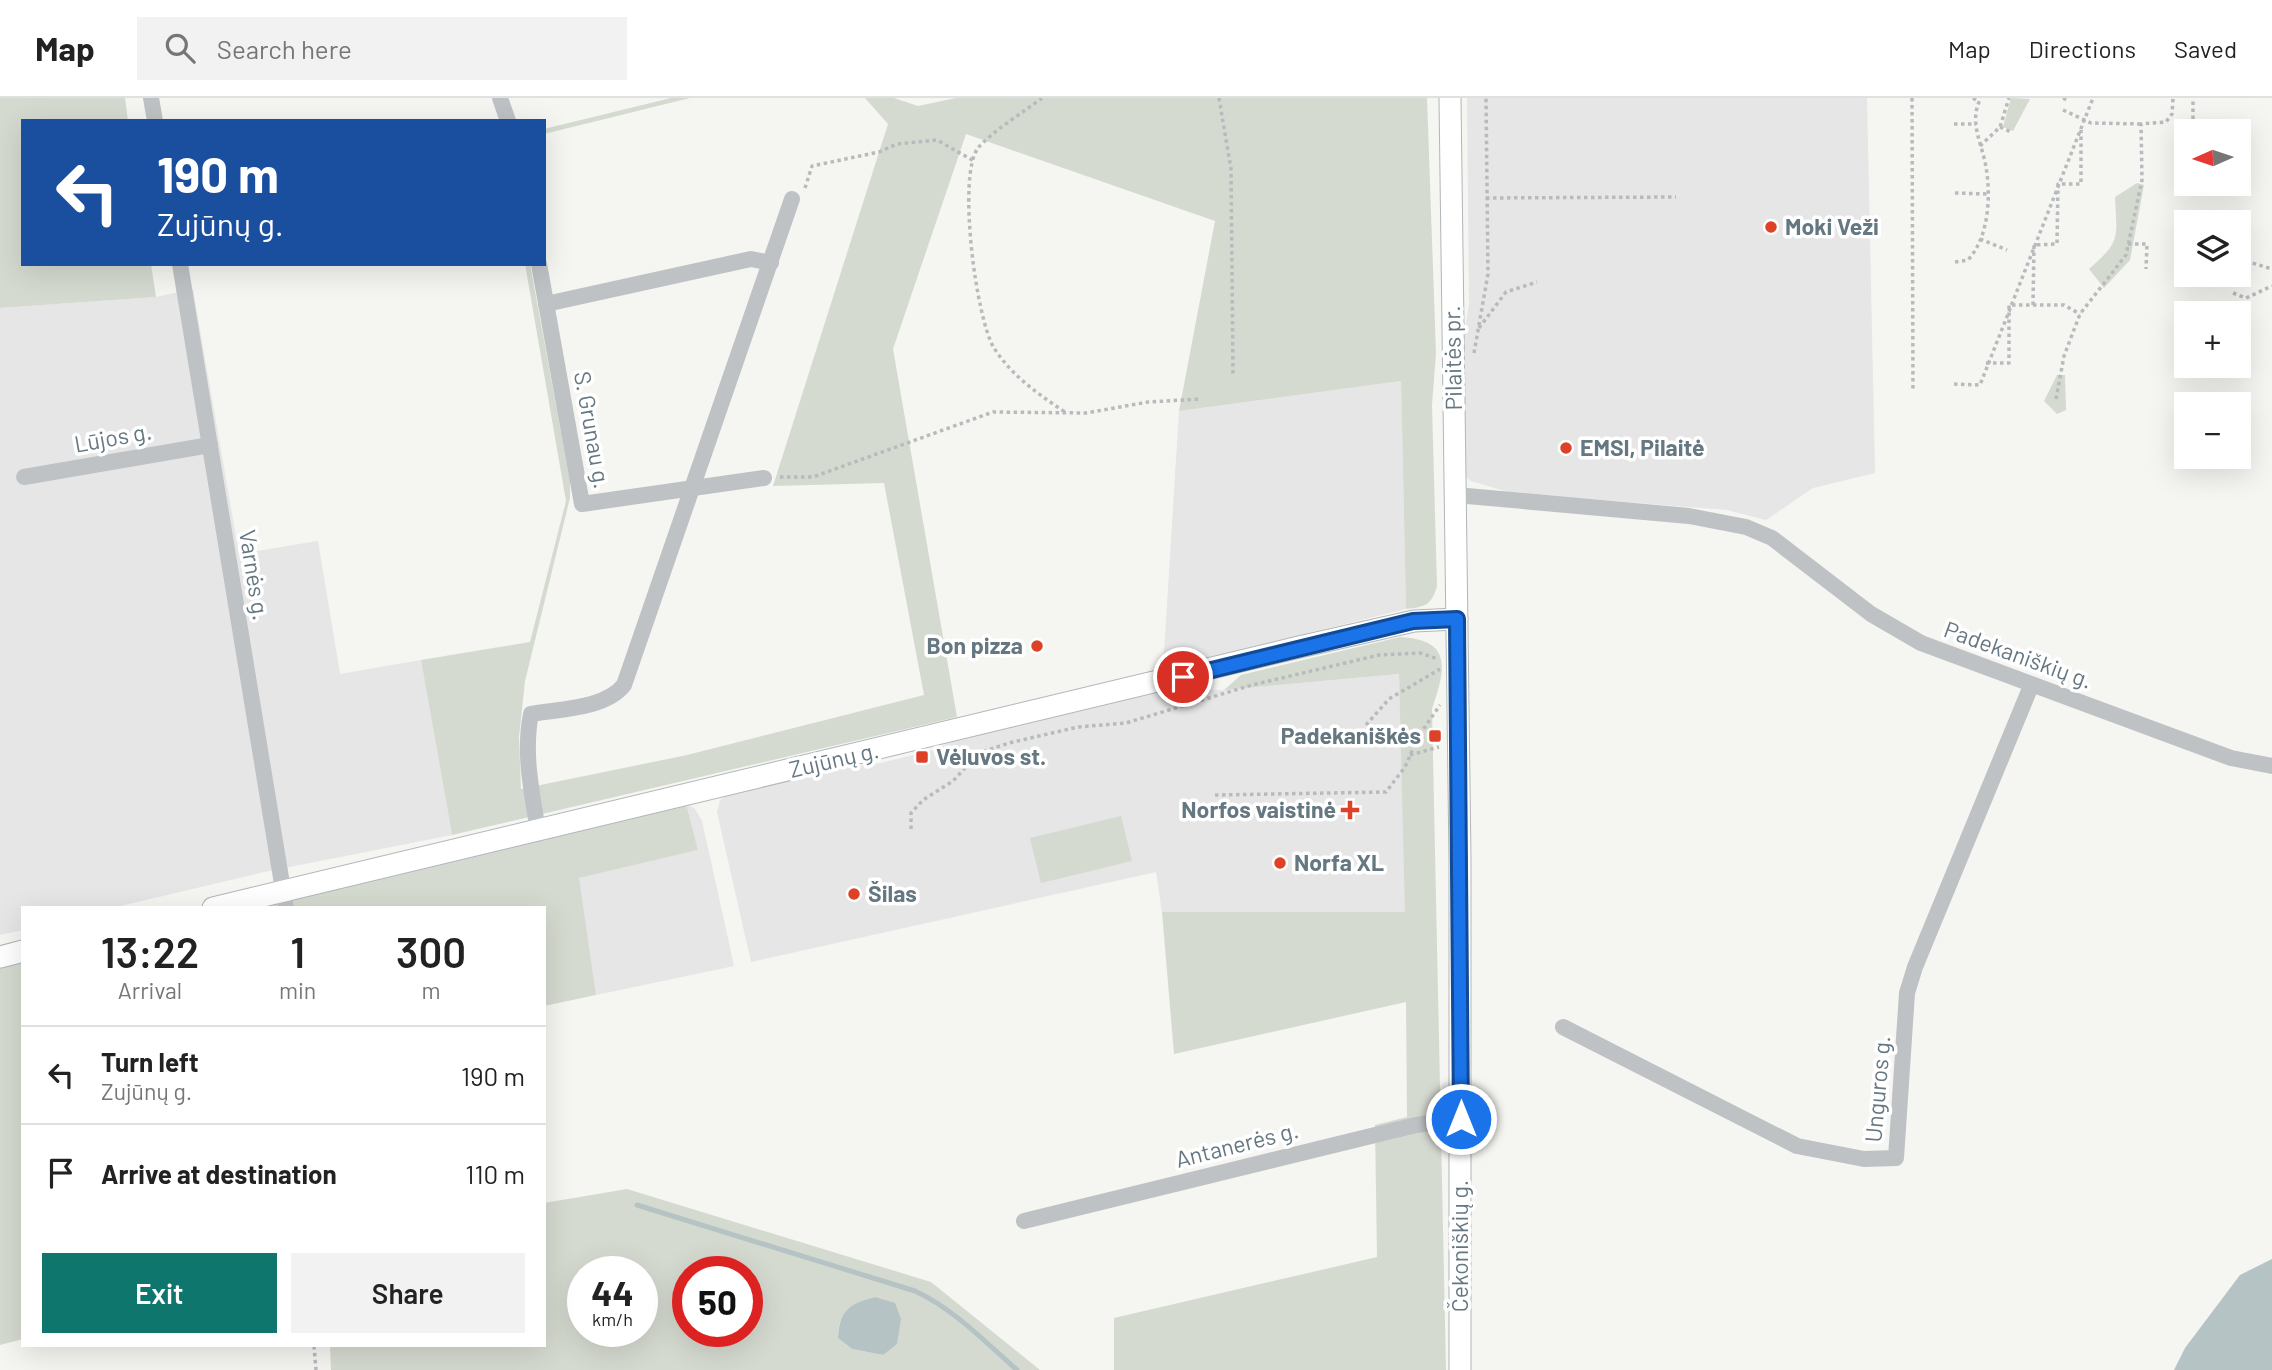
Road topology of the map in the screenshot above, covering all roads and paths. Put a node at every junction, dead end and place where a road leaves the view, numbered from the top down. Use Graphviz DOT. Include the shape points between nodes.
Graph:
graph roads {
  1 [pos="151,98"];
  2 [pos="500,98"];
  3 [pos="1042,98"];
  4 [pos="1219,98"];
  5 [pos="1450,98"];
  6 [pos="1486,98"];
  7 [pos="1912,98"];
  8 [pos="1973,98"];
  9 [pos="2009,98"];
  10 [pos="2092,98"];
  11 [pos="2174,98"];
  12 [pos="2193,98"];
  13 [pos="1980,100"];
  14 [pos="2063,110"];
  15 [pos="155,119"];
  16 [pos="507,119"];
  17 [pos="2193,119"];
  18 [pos="2084,120"];
  19 [pos="1954,124"];
  20 [pos="1976,124"];
  21 [pos="2141,124"];
  22 [pos="2000,127"];
  23 [pos="2081,128"];
  24 [pos="2011,132"];
  25 [pos="1980,146"];
  26 [pos="974,161"];
  27 [pos="2058,184"];
  28 [pos="1955,194"];
  29 [pos="1988,194"];
  30 [pos="1676,197"];
  31 [pos="1486,198"];
  32 [pos="792,199"];
  33 [pos="1979,239"];
  34 [pos="2128,244"];
  35 [pos="2034,245"];
  36 [pos="2007,250"];
  37 [pos="1955,262"];
  38 [pos="771,263"];
  39 [pos="2251,263"];
  40 [pos="180,266"];
  41 [pos="539,266"];
  42 [pos="2146,269"];
  43 [pos="2272,269"];
  44 [pos="1537,282"];
  45 [pos="2272,286"];
  46 [pos="2234,293"];
  47 [pos="546,304"];
  48 [pos="2009,305"];
  49 [pos="2033,305"];
  50 [pos="2080,314"];
  51 [pos="1479,328"];
  52 [pos="1473,359"];
  53 [pos="1986,363"];
  54 [pos="1233,375"];
  55 [pos="1954,384"];
  56 [pos="1913,390"];
  57 [pos="2056,398"];
  58 [pos="1201,399"];
  59 [pos="1067,413"];
  60 [pos="210,445"];
  61 [pos="24,477"];
  62 [pos="764,478"];
  63 [pos="694,488"];
  64 [pos="1456,495"];
  65 [pos="1457,619"];
  66 [pos="2031,686"];
  67 [pos="1441,704"];
  68 [pos="1366,725"];
  69 [pos="1439,747"];
  70 [pos="1410,755"];
  71 [pos="2272,766"];
  72 [pos="1214,795"];
  73 [pos="911,829"];
  74 [pos="538,831"];
  75 [pos="284,900"];
  76 [pos="231,906"];
  77 [pos="21,952"];
  78 [pos="0,957"];
  79 [pos="1563,1027"];
  80 [pos="1461,1119"];
  81 [pos="1024,1221"];
  82 [pos="314,1347"];
  83 [pos="316,1370"];
  84 [pos="1460,1370"];
  1 -- 15 [label="street"];
  2 -- 16 [label="street"];
  3 -- 26 [label="path" via="977,149"];
  4 -- 54 [label="path" via="1231,169"];
  5 -- 64 [label="main road, Pilaitės pr."];
  6 -- 31 [label="path"];
  7 -- 56 [label="path"];
  8 -- 13 [label="path"];
  9 -- 22 [label="path"];
  10 -- 18 [label="path"];
  11 -- 21 [label="path" via="2166,122"];
  12 -- 17 [label="path"];
  13 -- 20 [label="path"];
  14 -- 18 [label="path"];
  18 -- 21 [label="path"];
  18 -- 23 [label="path"];
  19 -- 20 [label="path"];
  20 -- 25 [label="path"];
  21 -- 34 [label="path" via="2142,180"];
  22 -- 24 [label="path"];
  22 -- 25 [label="path"];
  23 -- 27 [label="path"];
  23 -- 27 [label="path" via="2081,184"];
  25 -- 29 [label="path"];
  26 -- 32 [label="path" via="937,140 897,144 812,166 803,196"];
  26 -- 59 [label="path" via="970,179 972,256 984,328 994,348 1029,388"];
  27 -- 35 [label="path"];
  27 -- 35 [label="path" via="2057,244"];
  28 -- 29 [label="path"];
  29 -- 33 [label="path"];
  30 -- 31 [label="path"];
  31 -- 51 [label="path" via="1487,289"];
  32 -- 38 [label="street"];
  33 -- 36 [label="path"];
  33 -- 37 [label="path" via="1968,261"];
  34 -- 42 [label="path" via="2147,244"];
  34 -- 50 [label="path" via="2126,255"];
  35 -- 48 [label="path"];
  35 -- 49 [label="path"];
  38 -- 47 [label="street" via="751,260"];
  38 -- 63 [label="street"];
  39 -- 43 [label="path"];
  40 -- 60 [label="street, Varnės g."];
  41 -- 47 [label="street, S. Grunau g."];
  44 -- 51 [label="path" via="1506,292"];
  45 -- 46 [label="path" via="2246,298"];
  47 -- 63 [label="street, S. Grunau g." via="582,504"];
  48 -- 49 [label="path"];
  48 -- 53 [label="path"];
  48 -- 53 [label="path" via="2009,363"];
  49 -- 50 [label="path" via="2064,305"];
  50 -- 57 [label="path" via="2064,356"];
  51 -- 52 [label="path"];
  53 -- 55 [label="path" via="1980,385"];
  58 -- 59 [label="path"];
  59 -- 62 [label="path" via="993,412 813,477"];
  60 -- 61 [label="street, Lūjos g."];
  60 -- 75 [label="street, Varnės g."];
  62 -- 63 [label="street, S. Grunau g."];
  63 -- 74 [label="street" via="624,685 603,701 531,714 527,742"];
  64 -- 65 [label="main road, Pilaitės pr."];
  64 -- 66 [label="street, Padekaniškių g." via="1689,516 1746,527 1772,538 1894,629"];
  65 -- 74 [label="main road, Zujūnų g." via="1413,621 1299,647"];
  65 -- 80 [label="main road, Čekoniškių g."];
  66 -- 71 [label="street, Padekaniškių g." via="2231,758"];
  66 -- 79 [label="street, Unguros g." via="1915,967 1908,993 1896,1158 1864,1159 1797,1146"];
  67 -- 70 [label="path"];
  68 -- 73 [label="path" via="1389,699 1445,665 1420,653 1379,654 1252,685 1126,723 1078,727 1009,743 979,753 953,781 923,800 911,813"];
  69 -- 70 [label="path"];
  70 -- 72 [label="path" via="1386,792"];
  74 -- 75 [label="main road, Zujūnų g."];
  75 -- 76 [label="main road, Zujūnų g."];
  77 -- 78 [label="main road"];
  80 -- 81 [label="street, Antanerės g." via="1416,1125"];
  80 -- 84 [label="main road, Čekoniškių g."];
  82 -- 83 [label="path"];
}
